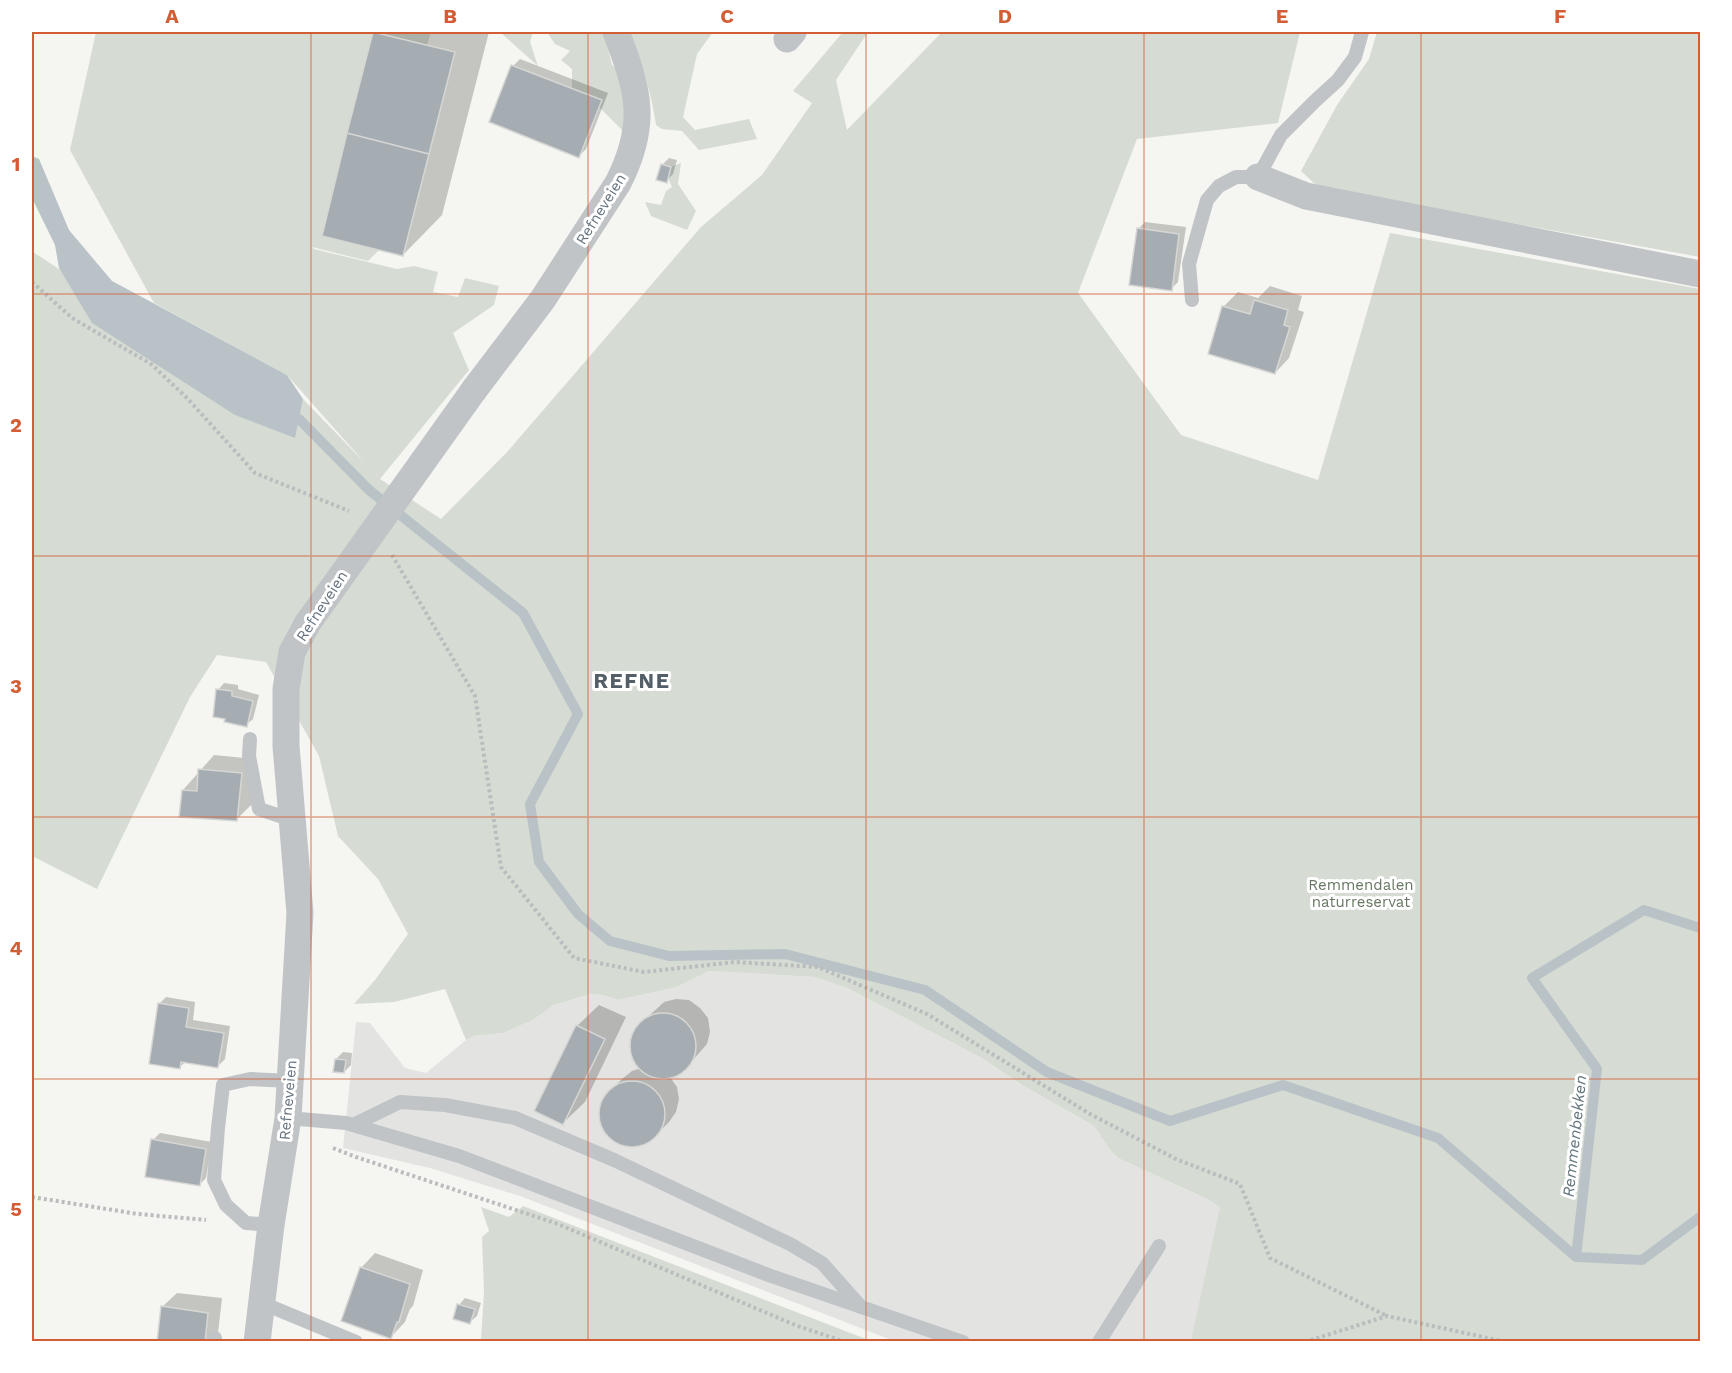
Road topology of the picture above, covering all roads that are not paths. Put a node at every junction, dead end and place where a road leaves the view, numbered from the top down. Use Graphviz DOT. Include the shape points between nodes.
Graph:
graph roads {
  1 [pos="616,32"];
  2 [pos="1362,32"];
  3 [pos="1258,177"];
  4 [pos="1701,274"];
  5 [pos="1192,300"];
  6 [pos="250,739"];
  7 [pos="292,820"];
  8 [pos="290,1081"];
  9 [pos="288,1118"];
  10 [pos="353,1125"];
  11 [pos="259,1224"];
  12 [pos="1159,1246"];
  13 [pos="262,1303"];
  14 [pos="863,1309"];
  15 [pos="257,1341"];
  16 [pos="356,1341"];
  17 [pos="963,1341"];
  18 [pos="1099,1341"];
  1 -- 7 [label="street, Refneveien, bridge" via="637,99 636,142 629,163 543,299 307,624 292,652 286,688"];
  2 -- 3 [label="lane" via="1355,57 1338,80 1281,135"];
  3 -- 4 [label="street" via="1306,196"];
  3 -- 5 [label="lane" via="1236,177 1207,200 1190,264"];
  6 -- 7 [label="lane" via="249,756 259,809"];
  7 -- 8 [label="street, Refneveien" via="300,913"];
  8 -- 9 [label="street, Refneveien"];
  8 -- 11 [label="lane" via="250,1079 223,1086 214,1180 226,1205"];
  9 -- 10 [label="lane"];
  9 -- 11 [label="street, Refneveien"];
  10 -- 14 [label="lane" via="459,1156"];
  10 -- 14 [label="lane" via="400,1102 445,1105 515,1118 614,1160 790,1244 822,1263"];
  11 -- 13 [label="street, Refneveien"];
  12 -- 18 [label="lane"];
  13 -- 15 [label="street, Refneveien"];
  13 -- 16 [label="lane"];
  14 -- 17 [label="lane"];
}
